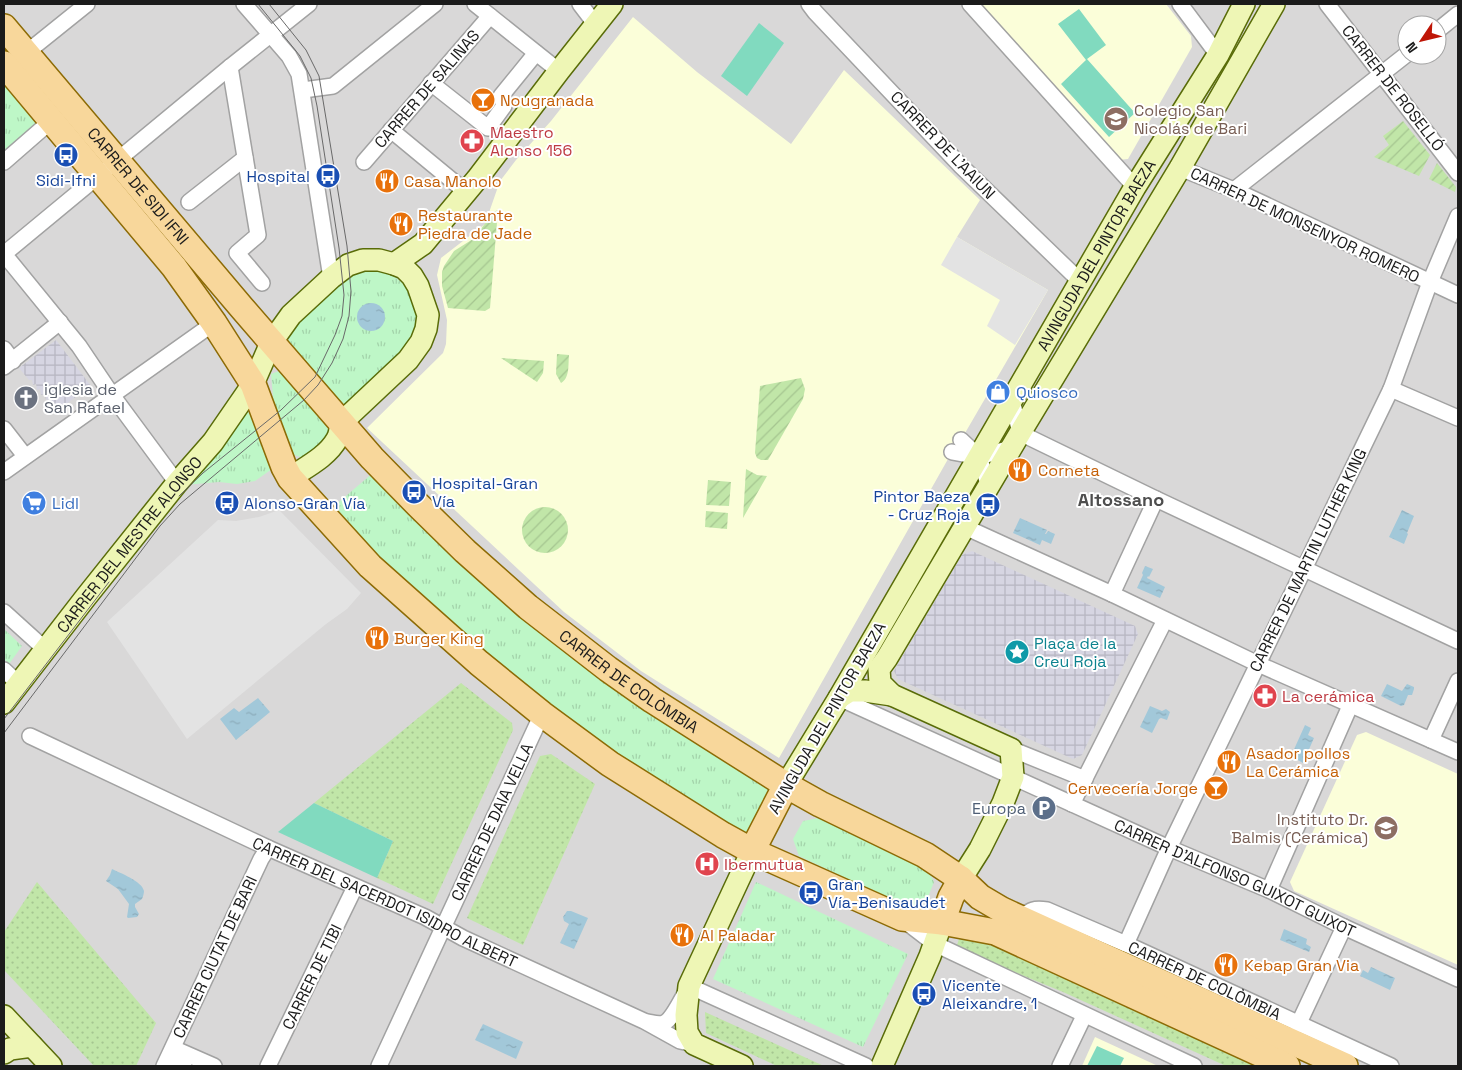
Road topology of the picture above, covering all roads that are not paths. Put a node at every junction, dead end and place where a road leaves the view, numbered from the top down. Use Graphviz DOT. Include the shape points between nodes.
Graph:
graph roads {
  1 [pos="87,4"];
  2 [pos="244,4"];
  3 [pos="309,4"];
  4 [pos="435,4"];
  5 [pos="475,4"];
  6 [pos="580,4"];
  7 [pos="612,4"];
  8 [pos="970,4"];
  9 [pos="1180,4"];
  10 [pos="1244,4"];
  11 [pos="1274,4"];
  12 [pos="1327,4"];
  13 [pos="816,6"];
  14 [pos="1458,14"];
  15 [pos="490,16"];
  16 [pos="1447,22"];
  17 [pos="596,25"];
  18 [pos="4,27"];
  19 [pos="270,34"];
  20 [pos="26,53"];
  21 [pos="536,53"];
  22 [pos="1218,55"];
  23 [pos="1397,62"];
  24 [pos="4,64"];
  25 [pos="230,67"];
  26 [pos="559,71"];
  27 [pos="1382,74"];
  28 [pos="431,83"];
  29 [pos="303,90"];
  30 [pos="52,121"];
  31 [pos="391,130"];
  32 [pos="245,158"];
  33 [pos="5,159"];
  34 [pos="117,160"];
  35 [pos="364,162"];
  36 [pos="1180,168"];
  37 [pos="1458,173"];
  38 [pos="98,177"];
  39 [pos="1135,187"];
  40 [pos="1234,190"];
  41 [pos="466,192"];
  42 [pos="188,202"];
  43 [pos="1458,216"];
  44 [pos="4,254"];
  45 [pos="394,264"];
  46 [pos="331,278"];
  47 [pos="1081,282"];
  48 [pos="1430,282"];
  49 [pos="262,284"];
  50 [pos="1458,295"];
  51 [pos="242,308"];
  52 [pos="291,314"];
  53 [pos="60,322"];
  54 [pos="214,323"];
  55 [pos="271,343"];
  56 [pos="4,349"];
  57 [pos="9,364"];
  58 [pos="253,384"];
  59 [pos="1391,389"];
  60 [pos="112,395"];
  61 [pos="1012,400"];
  62 [pos="1458,418"];
  63 [pos="341,423"];
  64 [pos="4,429"];
  65 [pos="961,440"];
  66 [pos="1016,440"];
  67 [pos="952,452"];
  68 [pos="25,456"];
  69 [pos="979,457"];
  70 [pos="4,472"];
  71 [pos="290,478"];
  72 [pos="177,483"];
  73 [pos="989,486"];
  74 [pos="1156,499"];
  75 [pos="965,527"];
  76 [pos="1304,568"];
  77 [pos="1112,594"];
  78 [pos="4,612"];
  79 [pos="1165,620"];
  80 [pos="1458,641"];
  81 [pos="46,650"];
  82 [pos="1258,664"];
  83 [pos="12,677"];
  84 [pos="1458,681"];
  85 [pos="892,695"];
  86 [pos="839,698"];
  87 [pos="4,703"];
  88 [pos="1350,706"];
  89 [pos="542,714"];
  90 [pos="30,736"];
  91 [pos="1431,740"];
  92 [pos="1011,749"];
  93 [pos="1458,752"];
  94 [pos="1013,777"];
  95 [pos="1085,779"];
  96 [pos="786,785"];
  97 [pos="1072,804"];
  98 [pos="268,848"];
  99 [pos="1169,848"];
  100 [pos="752,851"];
  101 [pos="961,880"];
  102 [pos="355,887"];
  103 [pos="1269,890"];
  104 [pos="1020,918"];
  105 [pos="1344,927"];
  106 [pos="444,928"];
  107 [pos="938,933"];
  108 [pos="1126,944"];
  109 [pos="1458,979"];
  110 [pos="689,986"];
  111 [pos="907,1007"];
  112 [pos="4,1016"];
  113 [pos="1084,1016"];
  114 [pos="644,1021"];
  115 [pos="1298,1025"];
  116 [pos="694,1044"];
  117 [pos="32,1046"];
  118 [pos="4,1053"];
  119 [pos="168,1058"];
  120 [pos="51,1066"];
  121 [pos="184,1066"];
  122 [pos="214,1066"];
  123 [pos="268,1066"];
  124 [pos="379,1066"];
  125 [pos="742,1066"];
  126 [pos="866,1066"];
  127 [pos="871,1066"];
  128 [pos="882,1066"];
  129 [pos="1060,1066"];
  130 [pos="1194,1066"];
  131 [pos="1287,1066"];
  132 [pos="1344,1066"];
  133 [pos="1391,1066"];
  1 -- 20 [label="street"];
  2 -- 19 [label="street"];
  3 -- 19 [label="street"];
  4 -- 29 [label="street" via="333,86"];
  5 -- 15 [label="street"];
  6 -- 17 [label="street"];
  7 -- 17 [label="street"];
  8 -- 39 [label="street"];
  9 -- 22 [label="street"];
  10 -- 22 [label="street, AVINGUDA DEL PINTOR BAEZA"];
  11 -- 36 [label="street, AVINGUDA DEL PINTOR BAEZA"];
  12 -- 27 [label="street, CARRER DE ROSELLÓ"];
  13 -- 47 [label="street, CARRER DE L'AAIUN" via="961,166"];
  14 -- 16 [label="street"];
  15 -- 21 [label="street"];
  15 -- 28 [label="street, CARRER DE SALINAS"];
  17 -- 26 [label="street"];
  18 -- 20 [label="main road, CARRER DE SIDI IFNI"];
  19 -- 25 [label="street"];
  19 -- 29 [label="street" via="300,74"];
  20 -- 34 [label="main road, CARRER DE SIDI IFNI"];
  21 -- 26 [label="street"];
  21 -- 28 [label="street" via="501,96 504,106 488,128"];
  22 -- 39 [label="street, AVINGUDA DEL PINTOR BAEZA"];
  23 -- 27 [label="street"];
  24 -- 30 [label="main road, CARRER DE SIDI IFNI"];
  25 -- 32 [label="street"];
  25 -- 34 [label="street"];
  26 -- 41 [label="street"];
  27 -- 37 [label="street, CARRER DE ROSELLÓ"];
  27 -- 40 [label="street"];
  28 -- 31 [label="street, CARRER DE SALINAS"];
  29 -- 46 [label="street"];
  30 -- 33 [label="street"];
  30 -- 38 [label="main road, CARRER DE SIDI IFNI"];
  31 -- 35 [label="street, CARRER DE SALINAS"];
  31 -- 41 [label="street"];
  32 -- 42 [label="street"];
  32 -- 49 [label="street" via="258,235 236,253"];
  34 -- 38 [label="street"];
  34 -- 51 [label="main road, CARRER DE SIDI IFNI"];
  36 -- 40 [label="street, CARRER DE MONSENYOR ROMERO"];
  36 -- 66 [label="street, AVINGUDA DEL PINTOR BAEZA"];
  38 -- 44 [label="street"];
  38 -- 54 [label="main road, CARRER DE SIDI IFNI" via="174,267"];
  39 -- 47 [label="street, AVINGUDA DEL PINTOR BAEZA"];
  40 -- 48 [label="street, CARRER DE MONSENYOR ROMERO"];
  41 -- 45 [label="street" via="423,244"];
  43 -- 48 [label="street, CARRER DE MARTIN LUTHER KING"];
  44 -- 53 [label="street"];
  45 -- 46 [label="street, CARRER DEL MESTRE ALONSO" via="363,260 348,265"];
  45 -- 63 [label="street, CARRER DEL MESTRE ALONSO" via="404,268 418,286 428,315 426,329 408,360"];
  46 -- 52 [label="street, CARRER DEL MESTRE ALONSO"];
  47 -- 61 [label="street, AVINGUDA DEL PINTOR BAEZA"];
  48 -- 50 [label="street, CARRER DE MONSENYOR ROMERO"];
  48 -- 59 [label="street, CARRER DE MARTIN LUTHER KING"];
  51 -- 52 [label="street, CARRER DEL MESTRE ALONSO" via="266,320"];
  51 -- 55 [label="main road, CARRER DE SIDI IFNI"];
  52 -- 55 [label="street, CARRER DEL MESTRE ALONSO"];
  53 -- 57 [label="street"];
  53 -- 60 [label="street"];
  54 -- 58 [label="main road, CARRER DE SIDI IFNI"];
  54 -- 60 [label="street"];
  55 -- 58 [label="street, CARRER DEL MESTRE ALONSO"];
  55 -- 63 [label="main road"];
  56 -- 57 [label="street"];
  58 -- 71 [label="main road"];
  58 -- 72 [label="street, CARRER DEL MESTRE ALONSO" via="213,442"];
  59 -- 62 [label="street"];
  59 -- 76 [label="street, CARRER DE MARTIN LUTHER KING"];
  60 -- 68 [label="street"];
  60 -- 72 [label="street"];
  61 -- 66 [label="street"];
  61 -- 69 [label="street, AVINGUDA DEL PINTOR BAEZA"];
  63 -- 71 [label="street, CARRER DEL MESTRE ALONSO" via="338,437 331,447"];
  63 -- 96 [label="main road, CARRER DE COLÒMBIA" via="418,505 528,607 652,700"];
  64 -- 68 [label="street"];
  65 -- 69 [label="street"];
  66 -- 69 [label="street"];
  66 -- 73 [label="street, AVINGUDA DEL PINTOR BAEZA"];
  66 -- 74 [label="street"];
  67 -- 69 [label="street"];
  68 -- 70 [label="street"];
  69 -- 73 [label="street"];
  69 -- 86 [label="street, AVINGUDA DEL PINTOR BAEZA"];
  71 -- 89 [label="main road" via="370,566 464,651"];
  72 -- 81 [label="street, CARRER DEL MESTRE ALONSO"];
  73 -- 75 [label="street, AVINGUDA DEL PINTOR BAEZA"];
  74 -- 76 [label="street"];
  74 -- 77 [label="street"];
  75 -- 77 [label="street"];
  75 -- 85 [label="street, AVINGUDA DEL PINTOR BAEZA" via="879,669 880,684"];
  76 -- 80 [label="street"];
  76 -- 82 [label="street, CARRER DE MARTIN LUTHER KING"];
  77 -- 79 [label="street"];
  78 -- 81 [label="street"];
  79 -- 82 [label="street"];
  79 -- 95 [label="street"];
  81 -- 83 [label="street, CARRER DEL MESTRE ALONSO"];
  82 -- 88 [label="street"];
  82 -- 99 [label="street, CARRER DE MARTIN LUTHER KING"];
  83 -- 87 [label="street, CARRER DEL MESTRE ALONSO"];
  84 -- 91 [label="street"];
  85 -- 86 [label="street" via="850,691"];
  85 -- 92 [label="street"];
  86 -- 94 [label="street, CARRER D'ALFONSO GUIXOT GUIXOT"];
  86 -- 96 [label="street, AVINGUDA DEL PINTOR BAEZA"];
  88 -- 91 [label="street"];
  88 -- 103 [label="street"];
  89 -- 100 [label="main road" via="610,764"];
  89 -- 106 [label="street, CARRER DE DAIA VELLA"];
  90 -- 98 [label="street, CARRER DEL SACERDOT ISIDRO ALBERT"];
  91 -- 93 [label="street"];
  92 -- 94 [label="street"];
  92 -- 95 [label="street"];
  94 -- 97 [label="street, CARRER D'ALFONSO GUIXOT GUIXOT"];
  94 -- 101 [label="street" via="1004,803"];
  95 -- 97 [label="street"];
  96 -- 100 [label="main road, AVINGUDA DEL PINTOR BAEZA"];
  96 -- 101 [label="main road, CARRER DE COLÒMBIA" via="925,855"];
  97 -- 99 [label="street, CARRER D'ALFONSO GUIXOT GUIXOT"];
  98 -- 102 [label="street, CARRER DEL SACERDOT ISIDRO ALBERT"];
  98 -- 119 [label="street, CARRER CIUTAT DE BARI"];
  99 -- 103 [label="street, CARRER D'ALFONSO GUIXOT GUIXOT"];
  99 -- 108 [label="street, CARRER DE MARTIN LUTHER KING"];
  100 -- 107 [label="main road"];
  100 -- 110 [label="street, AVINGUDA DEL PINTOR BAEZA"];
  101 -- 104 [label="main road, CARRER DE COLÒMBIA" via="980,897"];
  101 -- 107 [label="main road"];
  102 -- 106 [label="street, CARRER DEL SACERDOT ISIDRO ALBERT"];
  102 -- 123 [label="street, CARRER DE TIBI"];
  103 -- 105 [label="street, CARRER D'ALFONSO GUIXOT GUIXOT"];
  104 -- 108 [label="street, CARRER DE COLÒMBIA" via="1036,908 1047,910"];
  104 -- 132 [label="main road, CARRER DE COLÒMBIA"];
  105 -- 109 [label="street, CARRER D'ALFONSO GUIXOT GUIXOT"];
  105 -- 115 [label="street"];
  106 -- 114 [label="street, CARRER DEL SACERDOT ISIDRO ALBERT"];
  106 -- 124 [label="street, CARRER DE DAIA VELLA"];
  107 -- 111 [label="street"];
  107 -- 113 [label="street"];
  107 -- 131 [label="main road" via="995,932"];
  108 -- 115 [label="street, CARRER DE COLÒMBIA"];
  110 -- 114 [label="street, AVINGUDA DEL PINTOR BAEZA" via="665,1023"];
  110 -- 116 [label="street, AVINGUDA DEL PINTOR BAEZA" via="687,1032"];
  110 -- 126 [label="street"];
  111 -- 127 [label="street" via="895,1017"];
  111 -- 128 [label="street"];
  112 -- 117 [label="street"];
  113 -- 129 [label="street"];
  113 -- 130 [label="street"];
  114 -- 116 [label="street, CARRER DEL SACERDOT ISIDRO ALBERT" via="680,1041"];
  115 -- 133 [label="street, CARRER DE COLÒMBIA"];
  116 -- 125 [label="street, CARRER DEL SACERDOT ISIDRO ALBERT"];
  117 -- 118 [label="street"];
  117 -- 120 [label="street"];
  119 -- 121 [label="street"];
  119 -- 122 [label="street"];
}
